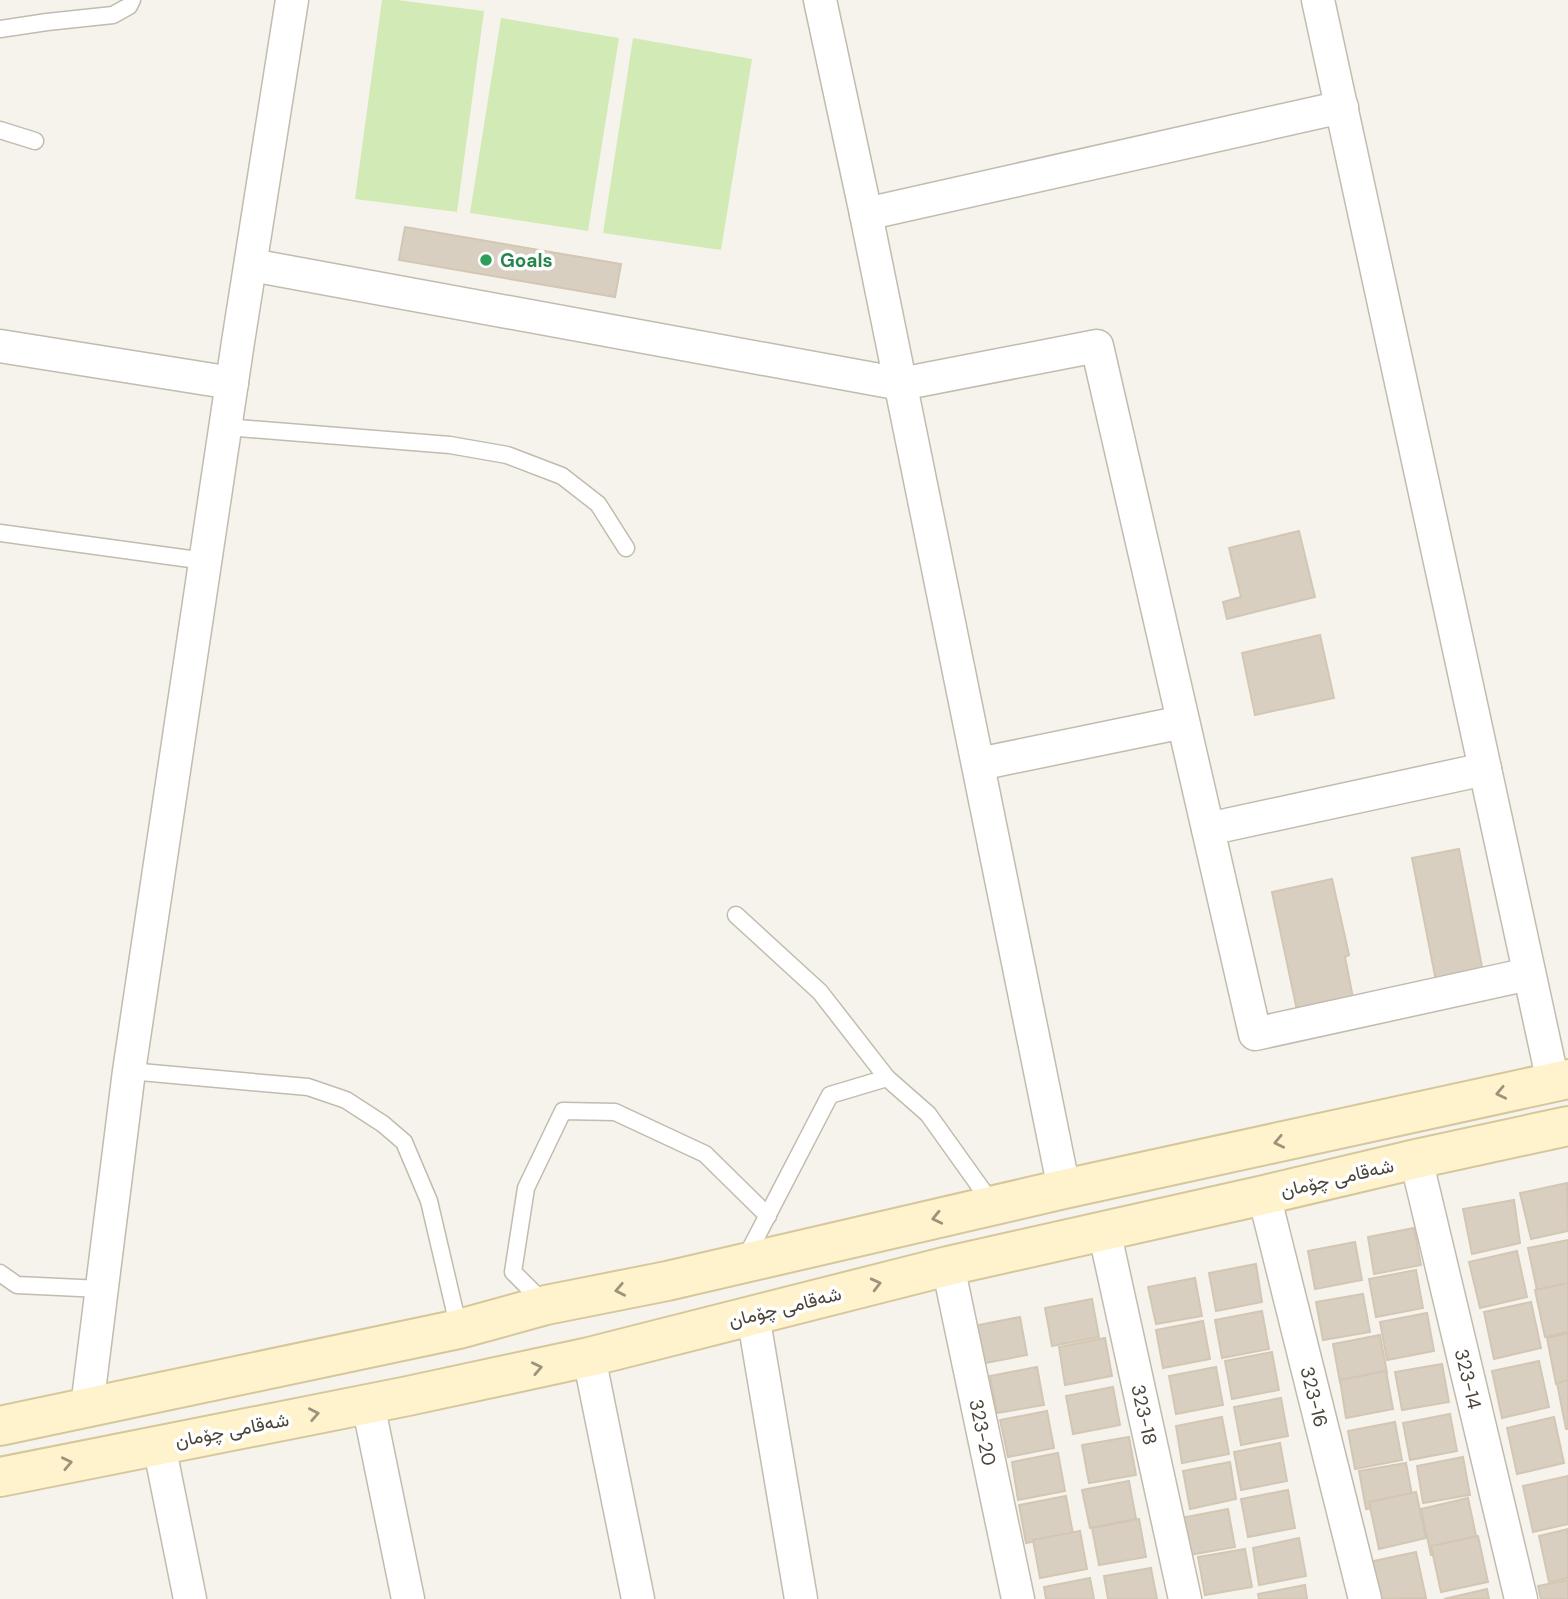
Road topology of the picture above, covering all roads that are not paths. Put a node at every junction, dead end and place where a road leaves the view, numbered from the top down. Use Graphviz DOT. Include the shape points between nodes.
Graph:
graph roads {
  1 [pos="132,0"];
  2 [pos="292,0"];
  3 [pos="820,0"];
  4 [pos="1318,0"];
  5 [pos="0,29"];
  6 [pos="1342,107"];
  7 [pos="0,130"];
  8 [pos="35,141"];
  9 [pos="866,214"];
  10 [pos="251,265"];
  11 [pos="0,346"];
  12 [pos="232,383"];
  13 [pos="901,384"];
  14 [pos="226,427"];
  15 [pos="0,533"];
  16 [pos="626,548"];
  17 [pos="205,561"];
  18 [pos="1183,722"];
  19 [pos="979,764"];
  20 [pos="1485,769"];
  21 [pos="1208,829"];
  22 [pos="736,915"];
  23 [pos="1529,974"];
  24 [pos="129,1071"];
  25 [pos="887,1078"];
  26 [pos="1560,1080"];
  27 [pos="1567,1132"];
  28 [pos="1416,1159"];
  29 [pos="1064,1189"];
  30 [pos="1264,1195"];
  31 [pos="993,1205"];
  32 [pos="768,1216"];
  33 [pos="1104,1230"];
  34 [pos="744,1263"];
  35 [pos="948,1266"];
  36 [pos="0,1273"];
  37 [pos="667,1281"];
  38 [pos="102,1289"];
  39 [pos="546,1305"];
  40 [pos="753,1315"];
  41 [pos="459,1329"];
  42 [pos="680,1334"];
  43 [pos="589,1357"];
  44 [pos="368,1404"];
  45 [pos="87,1407"];
  46 [pos="0,1426"];
  47 [pos="159,1444"];
  48 [pos="0,1477"];
  49 [pos="190,1599"];
  50 [pos="408,1599"];
  51 [pos="638,1599"];
  52 [pos="801,1599"];
  53 [pos="1018,1599"];
  54 [pos="1185,1599"];
  55 [pos="1365,1599"];
  56 [pos="1521,1599"];
  1 -- 5 [label="lane" via="113,15"];
  2 -- 10 [label="street"];
  3 -- 9 [label="street"];
  4 -- 6 [label="street"];
  6 -- 9 [label="street"];
  6 -- 20 [label="street"];
  7 -- 8 [label="lane"];
  9 -- 13 [label="street"];
  10 -- 12 [label="street"];
  10 -- 13 [label="street"];
  11 -- 12 [label="street"];
  12 -- 14 [label="street"];
  13 -- 18 [label="street" via="1097,346"];
  13 -- 19 [label="street"];
  14 -- 16 [label="lane" via="450,445 508,455 562,476 598,504"];
  14 -- 17 [label="street"];
  15 -- 17 [label="lane"];
  17 -- 24 [label="street"];
  18 -- 19 [label="street"];
  18 -- 21 [label="street"];
  19 -- 29 [label="street"];
  20 -- 21 [label="street"];
  20 -- 23 [label="street"];
  21 -- 23 [label="street" via="1255,1034"];
  22 -- 25 [label="lane" via="820,992"];
  23 -- 26 [label="street"];
  24 -- 38 [label="street"];
  24 -- 41 [label="lane" via="308,1087 346,1100 383,1124 404,1142 429,1201"];
  25 -- 31 [label="lane" via="928,1114"];
  25 -- 32 [label="lane" via="830,1095"];
  26 -- 29 [label="street, one-way"];
  27 -- 28 [label="street, شەقامی چۆمان"];
  28 -- 30 [label="street, شەقامی چۆمان"];
  28 -- 56 [label="street, 323-14"];
  29 -- 31 [label="street"];
  30 -- 33 [label="street, شەقامی چۆمان"];
  30 -- 55 [label="street, 323-16"];
  31 -- 34 [label="street, one-way"];
  32 -- 34 [label="lane"];
  32 -- 39 [label="lane" via="705,1154 615,1112 563,1111 526,1188 513,1272"];
  33 -- 35 [label="street, شەقامی چۆمان"];
  33 -- 54 [label="street, 323-18"];
  34 -- 37 [label="street"];
  40 -- 35 [label="street, شەقامی چۆمان, one-way"];
  35 -- 53 [label="street, 323-20"];
  36 -- 38 [label="lane" via="17,1285"];
  37 -- 39 [label="street, one-way"];
  37 -- 42 [label="street"];
  38 -- 45 [label="street"];
  39 -- 41 [label="street"];
  40 -- 42 [label="street, شەقامی چۆمان"];
  40 -- 52 [label="street"];
  41 -- 45 [label="street"];
  42 -- 43 [label="street, شەقامی چۆمان"];
  44 -- 43 [label="street, شەقامی چۆمان, one-way"];
  43 -- 51 [label="street"];
  47 -- 44 [label="street, شەقامی چۆمان, one-way"];
  44 -- 50 [label="street"];
  45 -- 46 [label="street"];
  48 -- 47 [label="street, شەقامی چۆمان, one-way"];
  47 -- 49 [label="street"];
}
